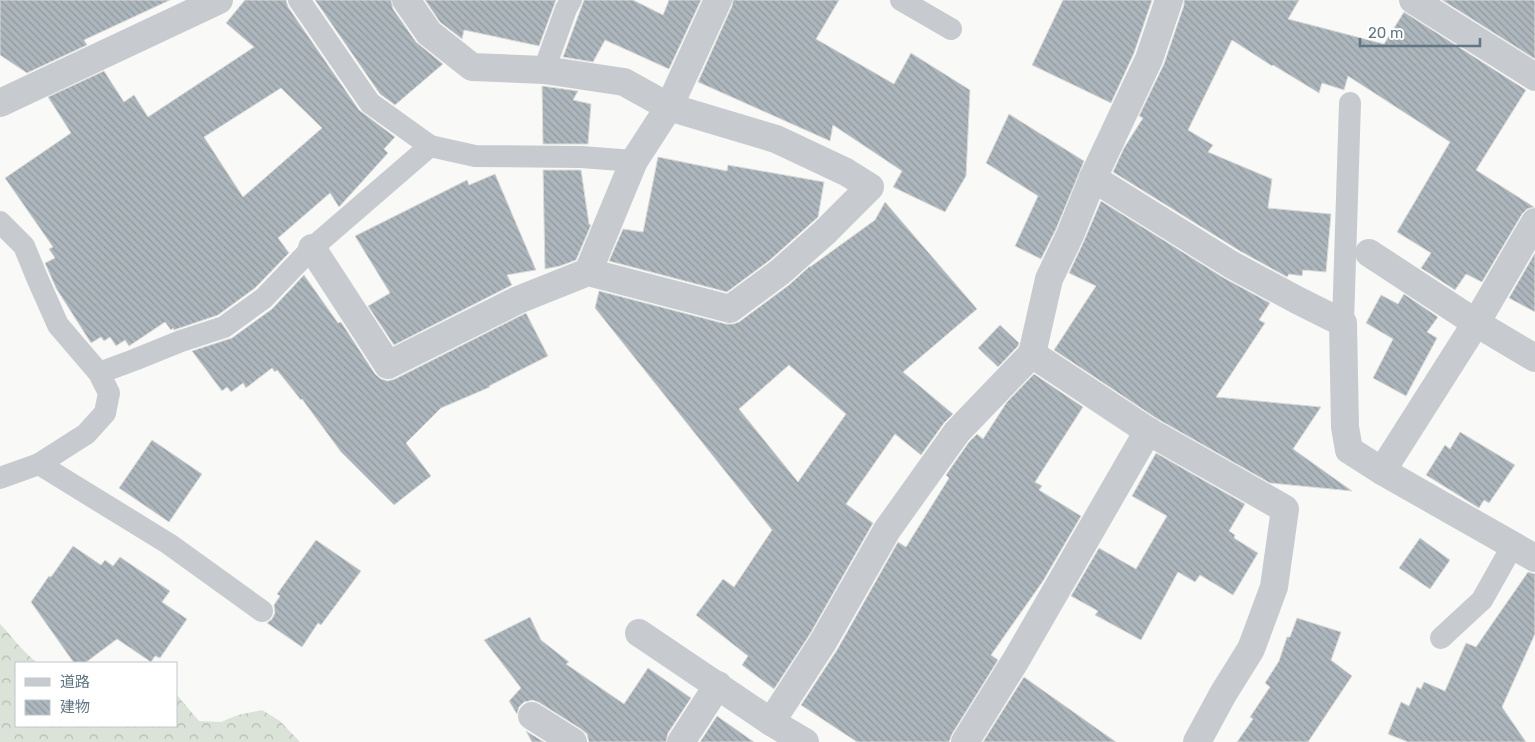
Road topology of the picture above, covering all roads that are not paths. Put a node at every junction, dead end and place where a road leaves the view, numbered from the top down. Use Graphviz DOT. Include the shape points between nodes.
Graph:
graph roads {
  1 [pos="219,0"];
  2 [pos="299,0"];
  3 [pos="406,0"];
  4 [pos="571,0"];
  5 [pos="718,0"];
  6 [pos="901,0"];
  7 [pos="1169,0"];
  8 [pos="1413,0"];
  9 [pos="951,29"];
  10 [pos="544,70"];
  11 [pos="1535,77"];
  12 [pos="0,103"];
  13 [pos="1350,103"];
  14 [pos="669,107"];
  15 [pos="430,146"];
  16 [pos="634,161"];
  17 [pos="1093,178"];
  18 [pos="0,222"];
  19 [pos="1535,222"];
  20 [pos="312,248"];
  21 [pos="1368,253"];
  22 [pos="588,272"];
  23 [pos="1343,323"];
  24 [pos="1476,323"];
  25 [pos="1032,354"];
  26 [pos="1535,358"];
  27 [pos="98,372"];
  28 [pos="1148,431"];
  29 [pos="39,464"];
  30 [pos="1382,471"];
  31 [pos="0,478"];
  32 [pos="1524,551"];
  33 [pos="262,611"];
  34 [pos="639,633"];
  35 [pos="1441,638"];
  36 [pos="718,686"];
  37 [pos="532,716"];
  38 [pos="771,722"];
  39 [pos="573,742"];
  40 [pos="681,742"];
  41 [pos="805,742"];
  42 [pos="965,742"];
  43 [pos="1197,742"];
  1 -- 12 [label="street"];
  2 -- 15 [label="lane" via="370,103"];
  3 -- 10 [label="street" via="429,33 472,68"];
  4 -- 10 [label="lane"];
  5 -- 14 [label="street"];
  6 -- 9 [label="lane"];
  7 -- 17 [label="street" via="1149,59"];
  8 -- 11 [label="street"];
  10 -- 14 [label="street" via="624,82"];
  13 -- 23 [label="lane"];
  14 -- 16 [label="street"];
  14 -- 22 [label="street" via="776,139 870,187 780,272 730,308"];
  15 -- 16 [label="lane" via="475,156"];
  15 -- 20 [label="lane"];
  16 -- 22 [label="street"];
  17 -- 23 [label="street" via="1232,265"];
  17 -- 25 [label="street" via="1049,279"];
  18 -- 27 [label="lane" via="24,246 58,325"];
  19 -- 24 [label="street"];
  20 -- 22 [label="street" via="388,365 518,300"];
  20 -- 27 [label="lane" via="264,298 224,327"];
  21 -- 24 [label="street"];
  23 -- 30 [label="street" via="1346,427 1350,450"];
  24 -- 26 [label="street"];
  24 -- 30 [label="street"];
  25 -- 28 [label="street"];
  25 -- 38 [label="street" via="957,432 886,530 823,642"];
  27 -- 29 [label="lane" via="109,393 105,413 86,434"];
  28 -- 42 [label="street"];
  28 -- 43 [label="street" via="1285,509 1274,587 1252,649"];
  29 -- 31 [label="lane"];
  29 -- 33 [label="lane" via="169,544"];
  30 -- 32 [label="street"];
  32 -- 35 [label="lane" via="1482,600"];
  34 -- 36 [label="street"];
  36 -- 38 [label="street"];
  36 -- 40 [label="street"];
  37 -- 39 [label="street"];
  38 -- 41 [label="street"];
}
